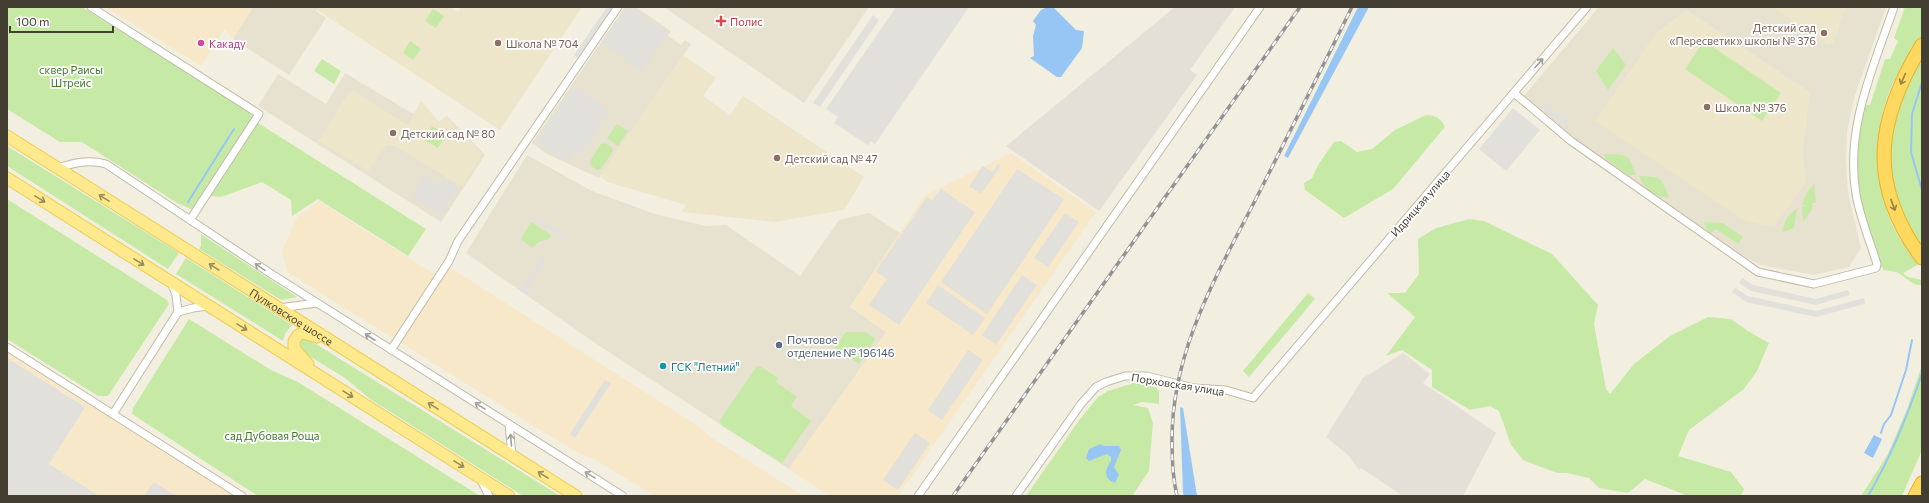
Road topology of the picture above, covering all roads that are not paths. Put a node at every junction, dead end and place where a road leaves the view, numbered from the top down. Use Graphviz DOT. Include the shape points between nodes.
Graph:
graph roads {
  1 [pos="91,7"];
  2 [pos="618,7"];
  3 [pos="1260,7"];
  4 [pos="1587,7"];
  5 [pos="1894,7"];
  6 [pos="1922,45"];
  7 [pos="1514,93"];
  8 [pos="7,136"];
  9 [pos="57,168"];
  10 [pos="7,178"];
  11 [pos="190,220"];
  12 [pos="1922,258"];
  13 [pos="171,282"];
  14 [pos="316,303"];
  15 [pos="209,306"];
  16 [pos="278,308"];
  17 [pos="178,312"];
  18 [pos="330,340"];
  19 [pos="7,347"];
  20 [pos="390,350"];
  21 [pos="315,373"];
  22 [pos="1253,398"];
  23 [pos="113,414"];
  24 [pos="509,424"];
  25 [pos="512,456"];
  26 [pos="478,477"];
  27 [pos="1922,483"];
  28 [pos="1922,487"];
  29 [pos="242,496"];
  30 [pos="489,496"];
  31 [pos="509,496"];
  32 [pos="576,496"];
  33 [pos="623,496"];
  34 [pos="918,496"];
  35 [pos="1016,496"];
  36 [pos="1915,496"];
  37 [pos="1918,496"];
  1 -- 11 [label="street" via="259,114"];
  2 -- 20 [label="street" via="458,241 449,261"];
  3 -- 34 [label="street"];
  7 -- 4 [label="street, Идрицкая улица, one-way"];
  5 -- 7 [label="street" via="1861,102 1854,148 1856,195 1877,264 1876,268 1814,284 1758,272 1571,141"];
  6 -- 12 [label="highway, one-way" via="1894,97 1884,149 1888,190 1900,224"];
  7 -- 22 [label="street, Идрицкая улица"];
  8 -- 9 [label="main road, Пулковское шоссе"];
  9 -- 11 [label="street" via="86,161 106,164"];
  16 -- 9 [label="main road, Пулковское шоссе, one-way"];
  10 -- 13 [label="main road, one-way"];
  14 -- 11 [label="street, one-way"];
  13 -- 15 [label="main road"];
  13 -- 17 [label="street"];
  14 -- 16 [label="street"];
  20 -- 14 [label="street, one-way"];
  15 -- 17 [label="street"];
  15 -- 21 [label="main road, one-way"];
  16 -- 18 [label="main road, Пулковское шоссе"];
  17 -- 23 [label="street"];
  18 -- 21 [label="main road" via="303,333 294,341 294,348"];
  25 -- 18 [label="main road, Пулковское шоссе, one-way"];
  19 -- 23 [label="street"];
  24 -- 20 [label="street, one-way"];
  21 -- 26 [label="main road, one-way"];
  22 -- 35 [label="street, Порховская улица" via="1226,390 1194,388 1147,376 1125,376 1106,382 1096,387 1081,404"];
  23 -- 29 [label="street"];
  25 -- 24 [label="street, one-way"];
  33 -- 24 [label="street, one-way"];
  32 -- 25 [label="main road, Пулковское шоссе, one-way"];
  26 -- 30 [label="street"];
  26 -- 31 [label="main road"];
  27 -- 36 [label="highway"];
  28 -- 37 [label="highway"];
}
